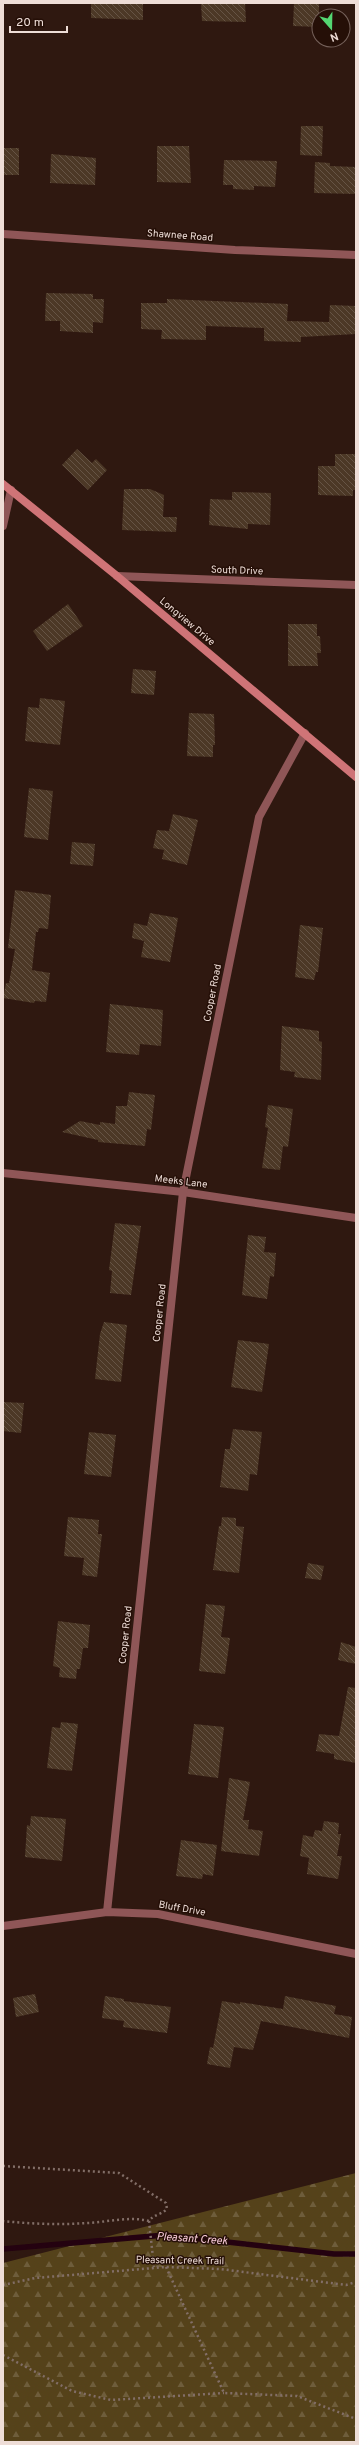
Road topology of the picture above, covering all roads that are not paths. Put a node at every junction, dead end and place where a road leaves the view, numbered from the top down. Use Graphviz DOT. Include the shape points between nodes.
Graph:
graph roads {
  1 [pos="3,234"];
  2 [pos="356,255"];
  3 [pos="3,484"];
  4 [pos="11,490"];
  5 [pos="3,526"];
  6 [pos="117,576"];
  7 [pos="356,585"];
  8 [pos="305,733"];
  9 [pos="356,778"];
  10 [pos="3,1173"];
  11 [pos="183,1192"];
  12 [pos="356,1218"];
  13 [pos="107,1912"];
  14 [pos="3,1926"];
  15 [pos="356,1954"];
  1 -- 2 [label="street, Shawnee Road" via="235,250"];
  3 -- 4 [label="street, Longview Drive"];
  4 -- 5 [label="street"];
  4 -- 6 [label="street, Longview Drive"];
  6 -- 7 [label="street, South Drive"];
  6 -- 8 [label="street, Longview Drive"];
  8 -- 9 [label="street, Longview Drive"];
  8 -- 11 [label="street, Cooper Road" via="259,817"];
  10 -- 11 [label="street, Meeks Lane"];
  11 -- 12 [label="street, Meeks Lane"];
  11 -- 13 [label="street, Cooper Road"];
  13 -- 14 [label="street, Bluff Drive"];
  13 -- 15 [label="street, Bluff Drive" via="158,1914"];
}
